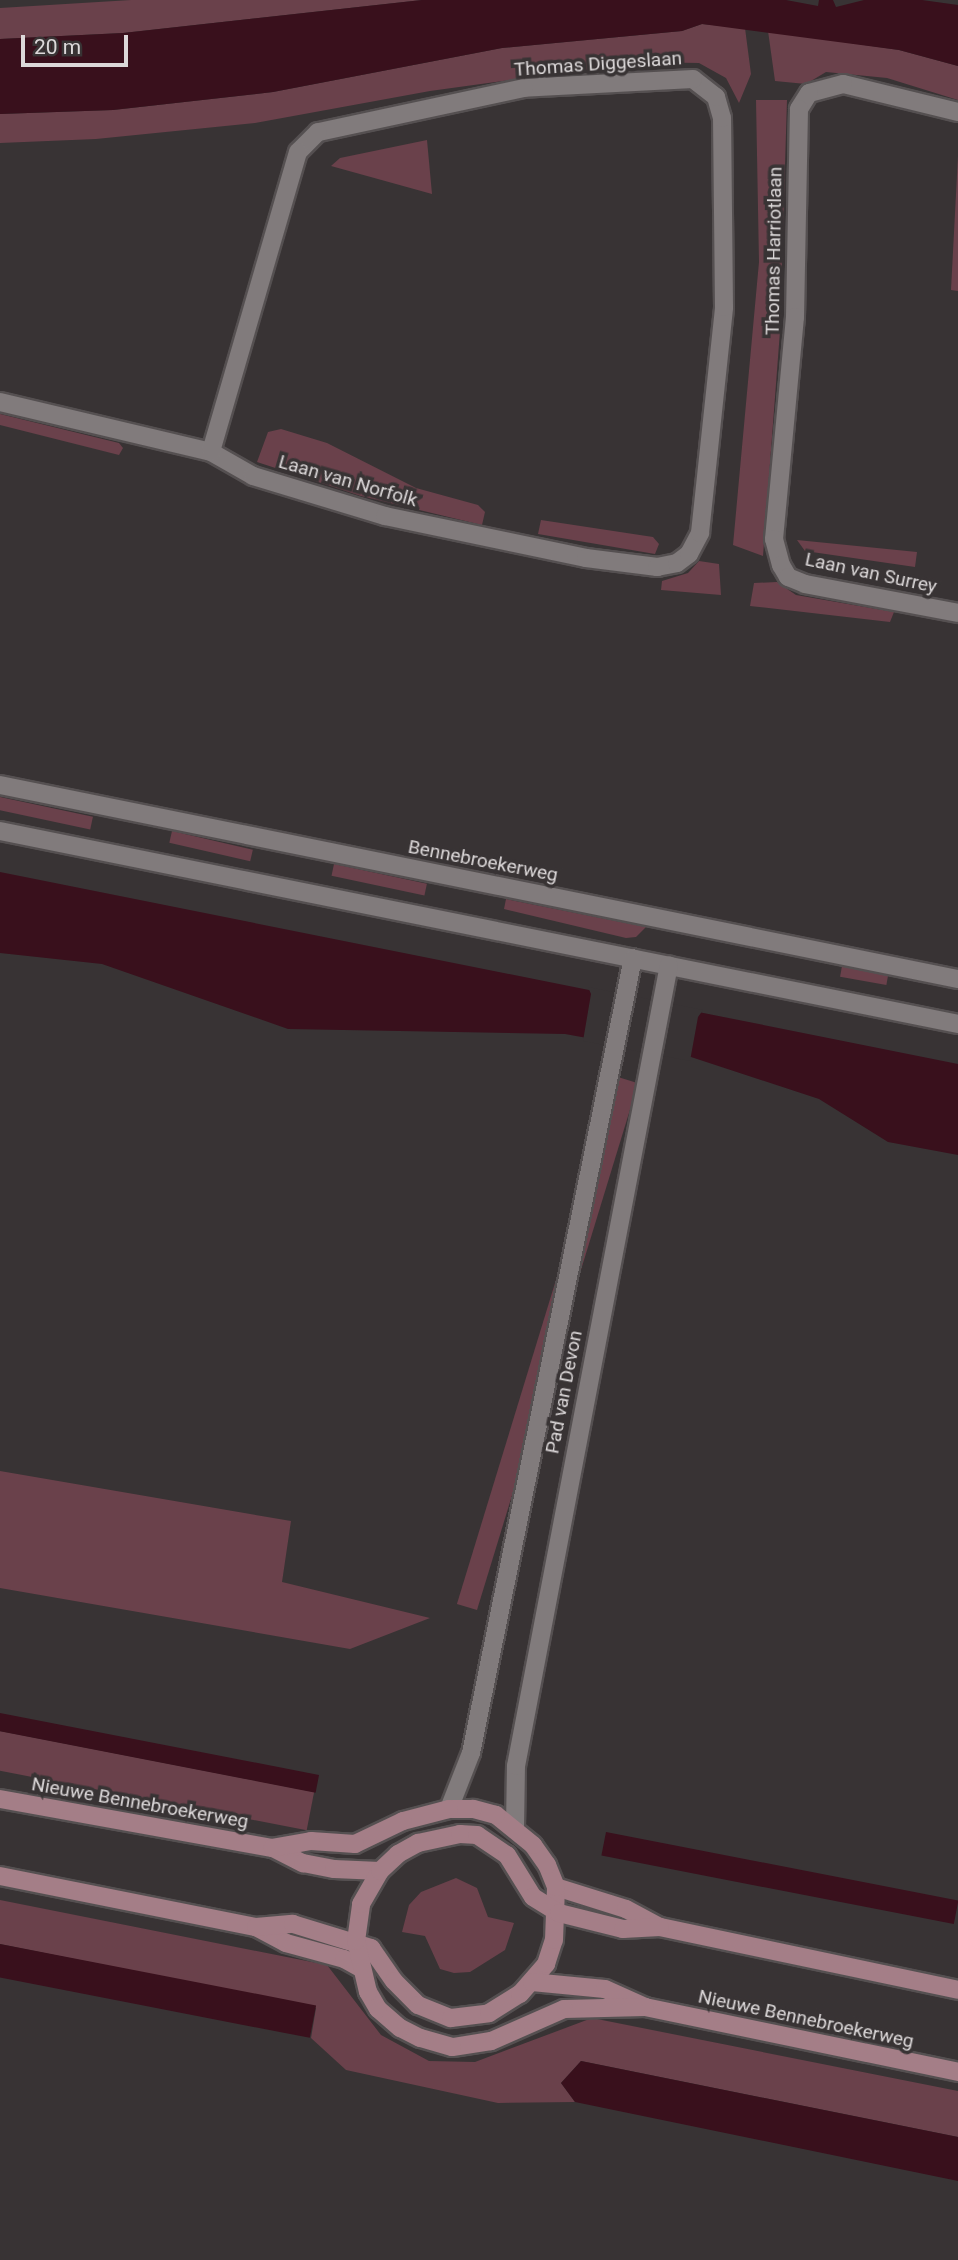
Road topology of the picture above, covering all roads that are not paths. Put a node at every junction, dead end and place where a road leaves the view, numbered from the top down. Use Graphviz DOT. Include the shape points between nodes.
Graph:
graph roads {
  1 [pos="958,112"];
  2 [pos="0,402"];
  3 [pos="211,452"];
  4 [pos="689,554"];
  5 [pos="780,565"];
  6 [pos="958,613"];
  7 [pos="0,785"];
  8 [pos="0,831"];
  9 [pos="633,958"];
  10 [pos="669,965"];
  11 [pos="958,979"];
  12 [pos="958,1024"];
  13 [pos="0,1799"];
  14 [pos="449,1809"];
  15 [pos="515,1828"];
  16 [pos="436,1838"];
  17 [pos="273,1848"];
  18 [pos="380,1871"];
  19 [pos="0,1876"];
  20 [pos="556,1887"];
  21 [pos="559,1913"];
  22 [pos="256,1927"];
  23 [pos="660,1927"];
  24 [pos="356,1941"];
  25 [pos="360,1968"];
  26 [pos="532,1982"];
  27 [pos="958,1990"];
  28 [pos="645,2007"];
  29 [pos="958,2072"];
  1 -- 5 [label="street, Thomas Harriotlaan" via="842,84 809,93 799,109 796,317 774,539"];
  2 -- 3 [label="street, Laan van Norfolk"];
  3 -- 4 [label="street, Laan van Norfolk" via="253,476 385,516 586,558 657,567"];
  3 -- 4 [label="street, Thomas Diggeslaan" via="298,152 307,141 330,128 524,88 694,79 716,97 722,118 724,307 700,533"];
  5 -- 6 [label="street, Laan van Surrey" via="788,577 804,584"];
  7 -- 11 [label="street, Bennebroekerweg"];
  8 -- 9 [label="street"];
  9 -- 10 [label="street"];
  9 -- 14 [label="street, Pad van Devon" via="471,1753"];
  10 -- 12 [label="street"];
  10 -- 15 [label="street, Pad van Devon" via="518,1753"];
  13 -- 17 [label="main road, Nieuwe Bennebroekerweg"];
  14 -- 15 [label="main road, Nieuwe Bennebroekerweg" via="484,1812"];
  14 -- 16 [label="main road"];
  14 -- 17 [label="main road, Nieuwe Bennebroekerweg" via="403,1821 375,1838 346,1846 311,1841"];
  15 -- 20 [label="main road" via="547,1865"];
  16 -- 18 [label="main road" via="398,1854"];
  16 -- 21 [label="main road" via="460,1834 492,1843 517,1867 533,1897"];
  17 -- 18 [label="main road, Nieuwe Bennebroekerweg" via="303,1863"];
  18 -- 24 [label="main road" via="361,1905"];
  19 -- 22 [label="main road"];
  20 -- 21 [label="main road"];
  20 -- 23 [label="main road" via="626,1909"];
  21 -- 23 [label="main road" via="623,1929"];
  21 -- 26 [label="main road" via="546,1964"];
  22 -- 24 [label="main road" via="293,1924"];
  22 -- 25 [label="main road" via="286,1943"];
  23 -- 27 [label="main road"];
  24 -- 25 [label="main road, Nieuwe Bennebroekerweg"];
  24 -- 26 [label="main road" via="381,1956 403,1991 435,2014 472,2018 489,2013"];
  25 -- 28 [label="main road, Nieuwe Bennebroekerweg" via="378,2010 420,2038 452,2047 491,2041 564,2009"];
  26 -- 28 [label="main road, Nieuwe Bennebroekerweg" via="604,1989"];
  28 -- 29 [label="main road, Nieuwe Bennebroekerweg"];
}
